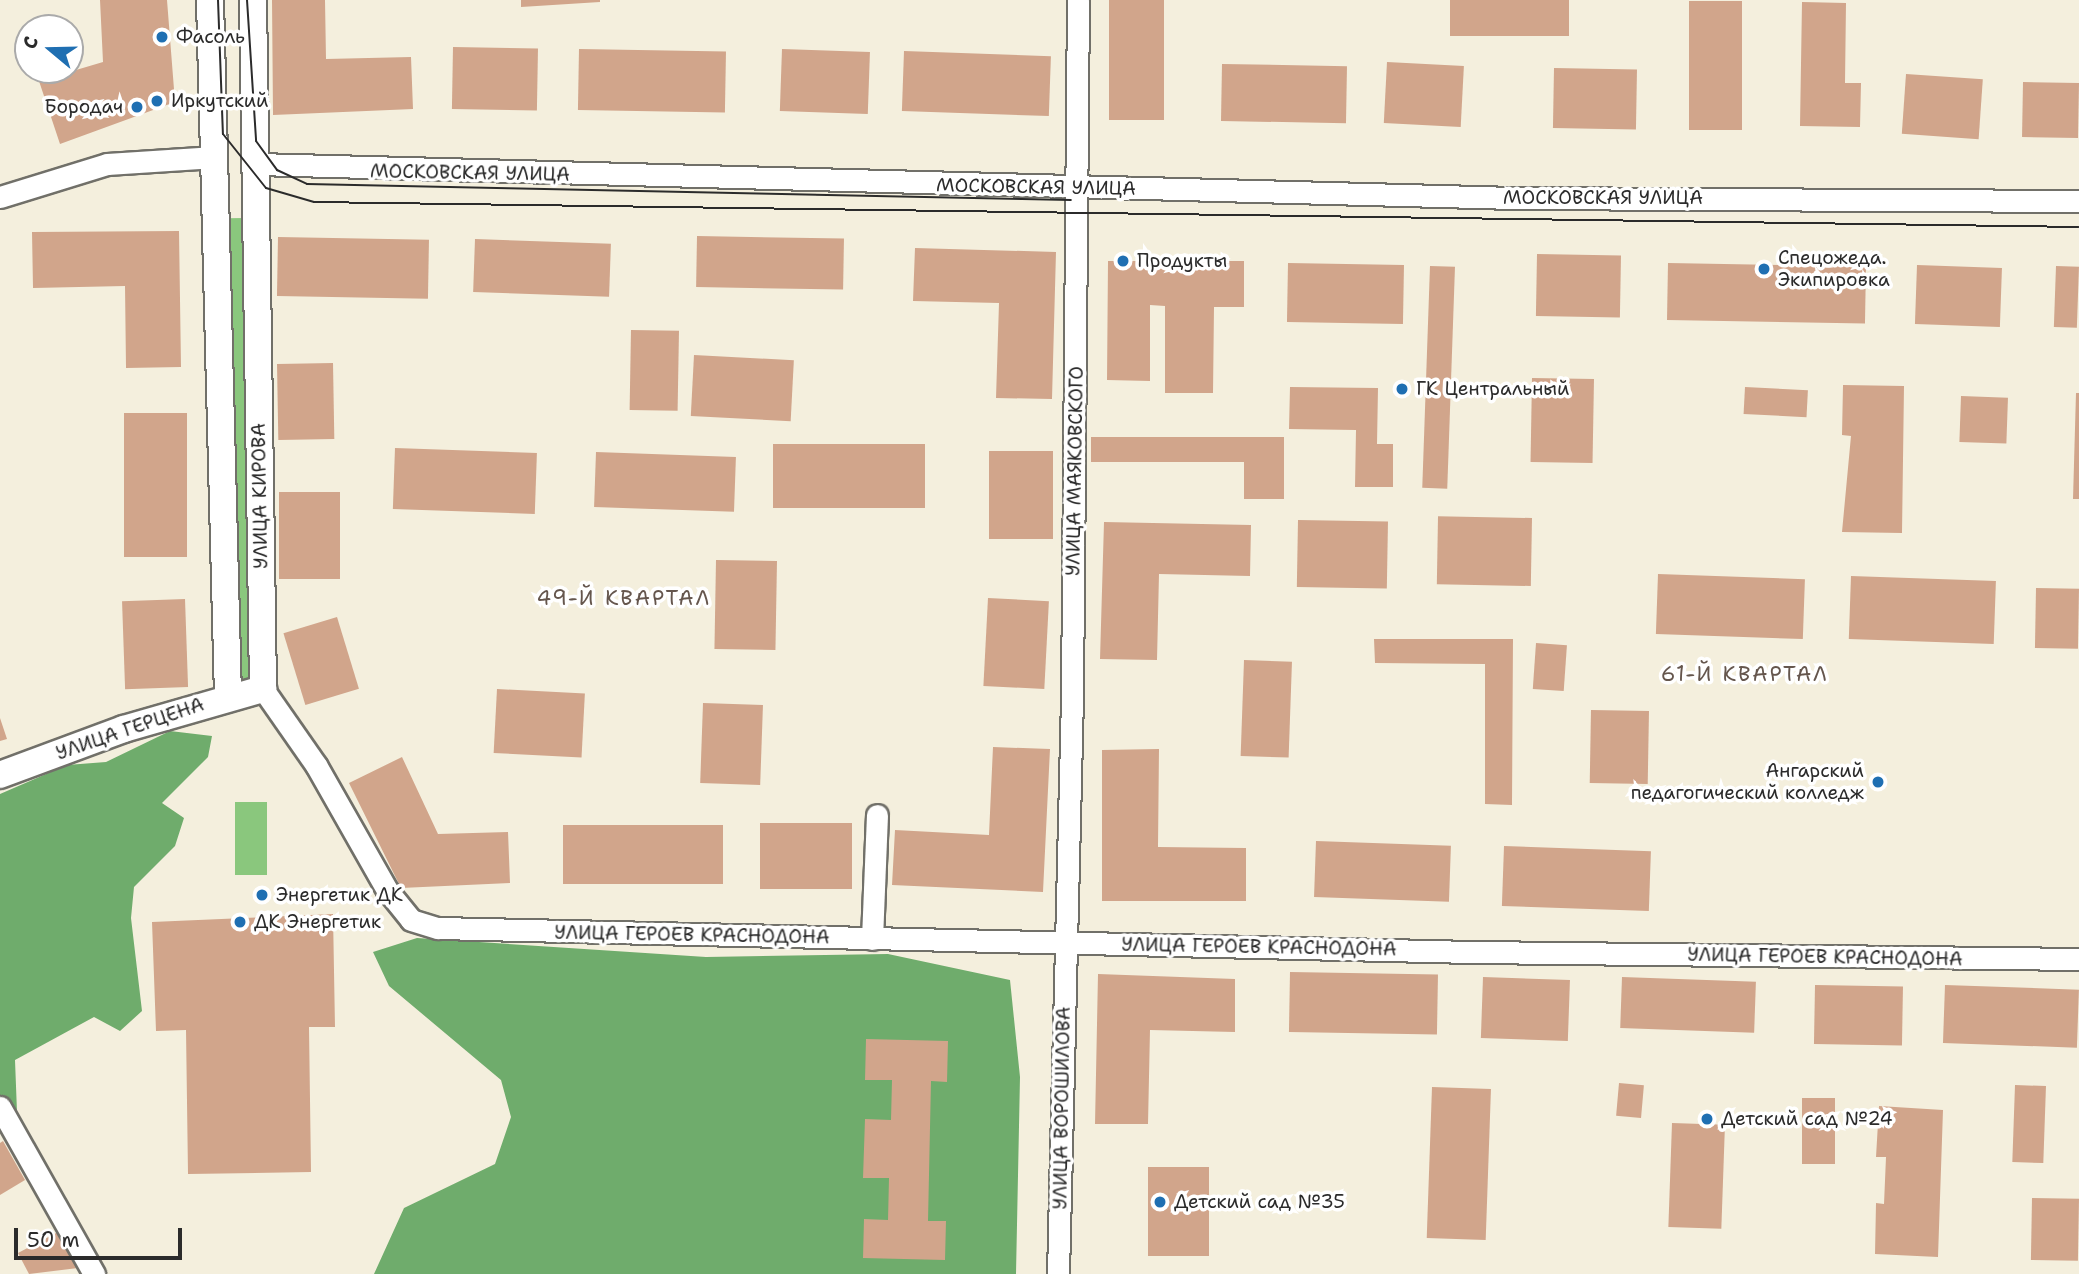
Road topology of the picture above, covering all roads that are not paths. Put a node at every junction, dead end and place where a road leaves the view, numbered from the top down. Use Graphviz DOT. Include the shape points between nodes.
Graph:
graph roads {
  1 [pos="210,0"];
  2 [pos="253,0"];
  3 [pos="1078,0"];
  4 [pos="215,157"];
  5 [pos="257,163"];
  6 [pos="1079,189"];
  7 [pos="0,198"];
  8 [pos="2079,201"];
  9 [pos="263,690"];
  10 [pos="228,696"];
  11 [pos="0,775"];
  12 [pos="877,815"];
  13 [pos="872,939"];
  14 [pos="1065,942"];
  15 [pos="2079,959"];
  16 [pos="0,1107"];
  17 [pos="94,1274"];
  18 [pos="1058,1274"];
  1 -- 4 [label="street, УЛИЦА КИРОВА"];
  2 -- 5 [label="street, УЛИЦА КИРОВА"];
  3 -- 6 [label="street, УЛИЦА МАЯКОВСКОГО"];
  4 -- 5 [label="street, МОСКОВСКАЯ УЛИЦА"];
  4 -- 7 [label="street, МОСКОВСКАЯ УЛИЦА" via="107,164"];
  4 -- 10 [label="street, УЛИЦА КИРОВА"];
  5 -- 6 [label="street, МОСКОВСКАЯ УЛИЦА"];
  5 -- 9 [label="street, УЛИЦА КИРОВА"];
  6 -- 8 [label="street, МОСКОВСКАЯ УЛИЦА"];
  6 -- 14 [label="street, УЛИЦА МАЯКОВСКОГО"];
  9 -- 10 [label="street, УЛИЦА ГЕРЦЕНА"];
  9 -- 13 [label="street, УЛИЦА ГЕРОЕВ КРАСНОДОНА" via="316,765 387,890 411,920 438,928"];
  10 -- 11 [label="street, УЛИЦА ГЕРЦЕНА"];
  12 -- 13 [label="street"];
  13 -- 14 [label="street, УЛИЦА ГЕРОЕВ КРАСНОДОНА"];
  14 -- 15 [label="street, УЛИЦА ГЕРОЕВ КРАСНОДОНА"];
  14 -- 18 [label="street, УЛИЦА ВОРОШИЛОВА"];
  16 -- 17 [label="street"];
}
